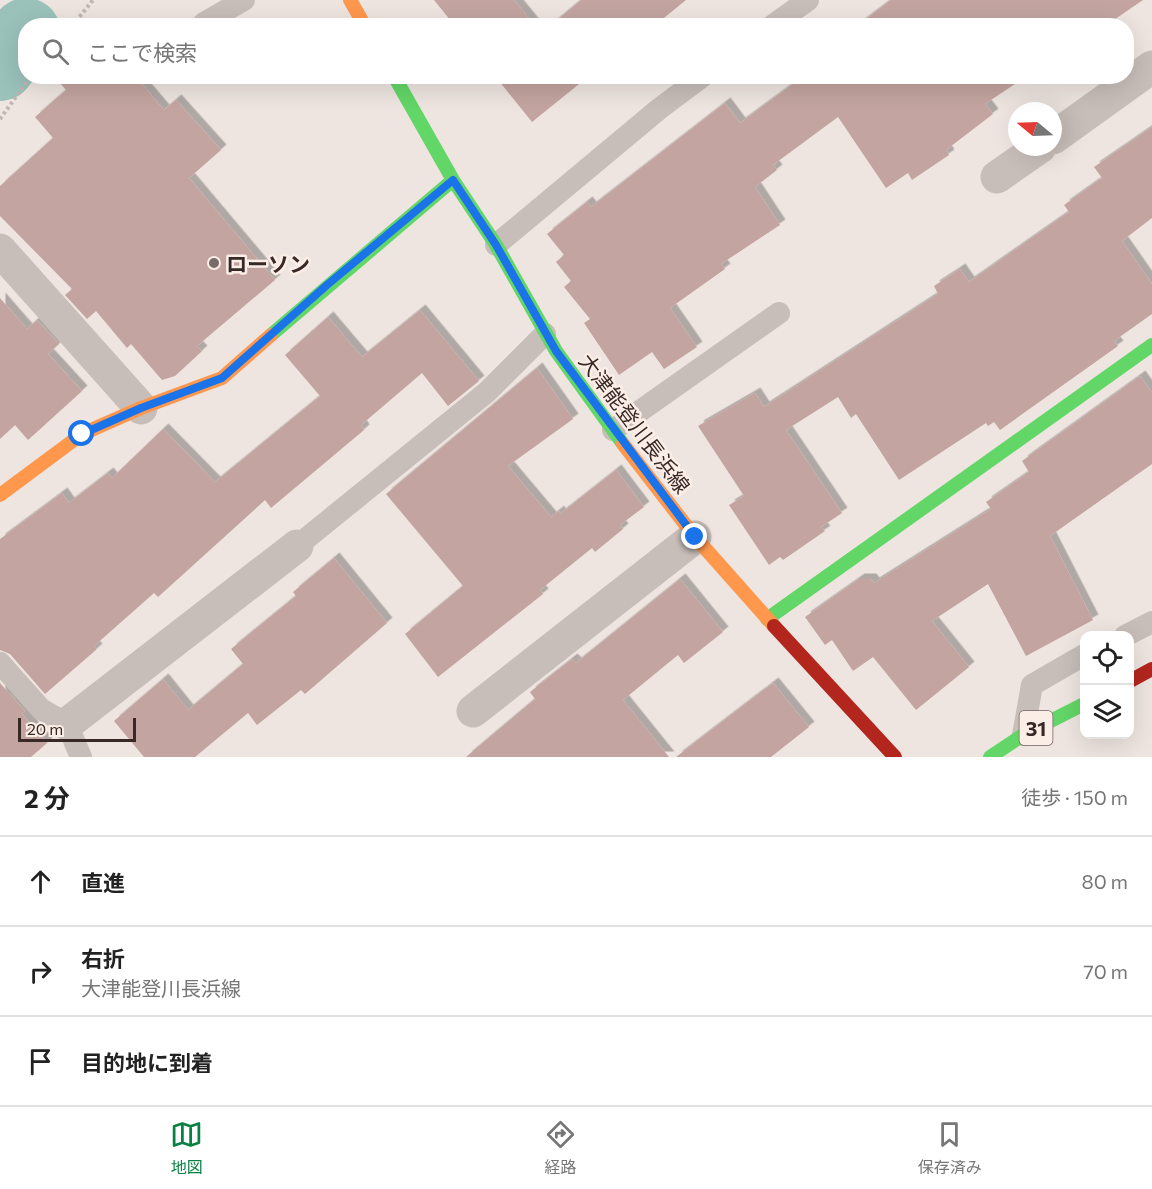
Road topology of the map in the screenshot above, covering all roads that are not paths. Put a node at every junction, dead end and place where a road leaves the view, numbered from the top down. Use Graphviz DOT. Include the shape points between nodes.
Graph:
graph roads {
  1 [pos="244,0"];
  2 [pos="350,0"];
  3 [pos="808,0"];
  4 [pos="213,18"];
  5 [pos="360,18"];
  6 [pos="783,18"];
  7 [pos="1152,67"];
  8 [pos="1134,80"];
  9 [pos="399,84"];
  10 [pos="692,84"];
  11 [pos="1128,84"];
  12 [pos="1062,132"];
  13 [pos="1027,156"];
  14 [pos="997,177"];
  15 [pos="453,180"];
  16 [pos="496,245"];
  17 [pos="0,250"];
  18 [pos="779,313"];
  19 [pos="545,334"];
  20 [pos="1152,345"];
  21 [pos="141,408"];
  22 [pos="613,430"];
  23 [pos="0,495"];
  24 [pos="695,537"];
  25 [pos="297,546"];
  26 [pos="766,619"];
  27 [pos="1152,622"];
  28 [pos="1134,631"];
  29 [pos="1080,657"];
  30 [pos="0,663"];
  31 [pos="1152,669"];
  32 [pos="1134,679"];
  33 [pos="1080,706"];
  34 [pos="473,711"];
  35 [pos="67,724"];
  36 [pos="1023,735"];
  37 [pos="81,757"];
  38 [pos="895,757"];
  39 [pos="990,757"];
  1 -- 4 [label="lane"];
  2 -- 5 [label="main road"];
  3 -- 6 [label="lane"];
  7 -- 8 [label="street"];
  9 -- 15 [label="main road, 大津能登川長浜線"];
  10 -- 16 [label="lane"];
  11 -- 12 [label="street"];
  13 -- 14 [label="street"];
  15 -- 16 [label="main road, 大津能登川長浜線"];
  15 -- 21 [label="main road" via="222,378"];
  16 -- 19 [label="main road, 大津能登川長浜線"];
  17 -- 21 [label="street"];
  18 -- 22 [label="lane"];
  19 -- 22 [label="main road, 大津能登川長浜線"];
  19 -- 25 [label="lane" via="487,392"];
  20 -- 26 [label="main road"];
  21 -- 23 [label="main road" via="82,434"];
  22 -- 24 [label="main road, 大津能登川長浜線"];
  24 -- 26 [label="main road, 大津能登川長浜線"];
  24 -- 34 [label="street"];
  25 -- 35 [label="street"];
  26 -- 38 [label="main road, 大津能登川長浜線"];
  27 -- 28 [label="lane"];
  29 -- 36 [label="lane" via="1032,685"];
  30 -- 35 [label="lane" via="41,709"];
  31 -- 32 [label="main road"];
  33 -- 36 [label="main road, 31"];
  35 -- 37 [label="lane"];
  36 -- 39 [label="main road, 31"];
}
